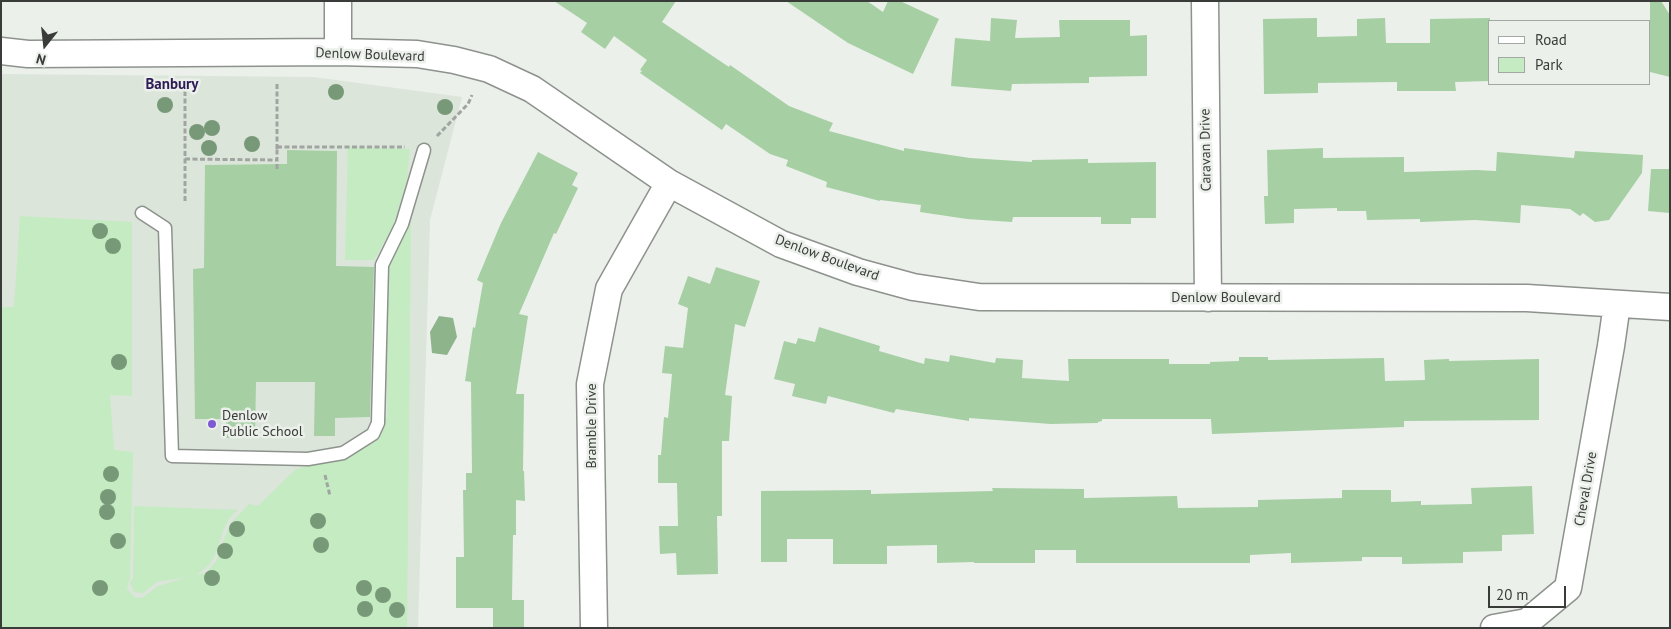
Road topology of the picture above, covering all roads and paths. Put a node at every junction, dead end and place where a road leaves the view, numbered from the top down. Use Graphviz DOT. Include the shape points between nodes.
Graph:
graph roads {
  1 [pos="338,1"];
  2 [pos="1205,1"];
  3 [pos="1,51"];
  4 [pos="338,52"];
  5 [pos="185,84"];
  6 [pos="277,84"];
  7 [pos="472,95"];
  8 [pos="277,147"];
  9 [pos="424,150"];
  10 [pos="185,159"];
  11 [pos="277,160"];
  12 [pos="277,168"];
  13 [pos="669,183"];
  14 [pos="184,201"];
  15 [pos="142,213"];
  16 [pos="1208,298"];
  17 [pos="1617,304"];
  18 [pos="1670,307"];
  19 [pos="594,628"];
  20 [pos="1494,628"];
  1 -- 4 [label="street"];
  2 -- 16 [label="street, Caravan Drive"];
  3 -- 4 [label="street, Denlow Boulevard" via="47,54"];
  4 -- 13 [label="street, Denlow Boulevard" via="417,54 489,69 532,89"];
  5 -- 10 [label="path"];
  6 -- 8 [label="path"];
  7 -- 9 [label="path" via="468,104"];
  8 -- 9 [label="path" via="409,147"];
  8 -- 11 [label="path"];
  9 -- 15 [label="lane" via="402,224 382,265 378,423 373,434 343,453 308,459 172,456 165,228"];
  10 -- 11 [label="path"];
  10 -- 14 [label="path"];
  11 -- 12 [label="path"];
  13 -- 16 [label="street, Denlow Boulevard" via="781,244 858,272 914,287 979,297"];
  13 -- 19 [label="street, Bramble Drive" via="609,288 590,384"];
  16 -- 17 [label="street, Denlow Boulevard" via="1527,298"];
  17 -- 18 [label="street, Denlow Boulevard"];
  17 -- 20 [label="street, Cheval Drive" via="1568,588 1528,622"];
}
